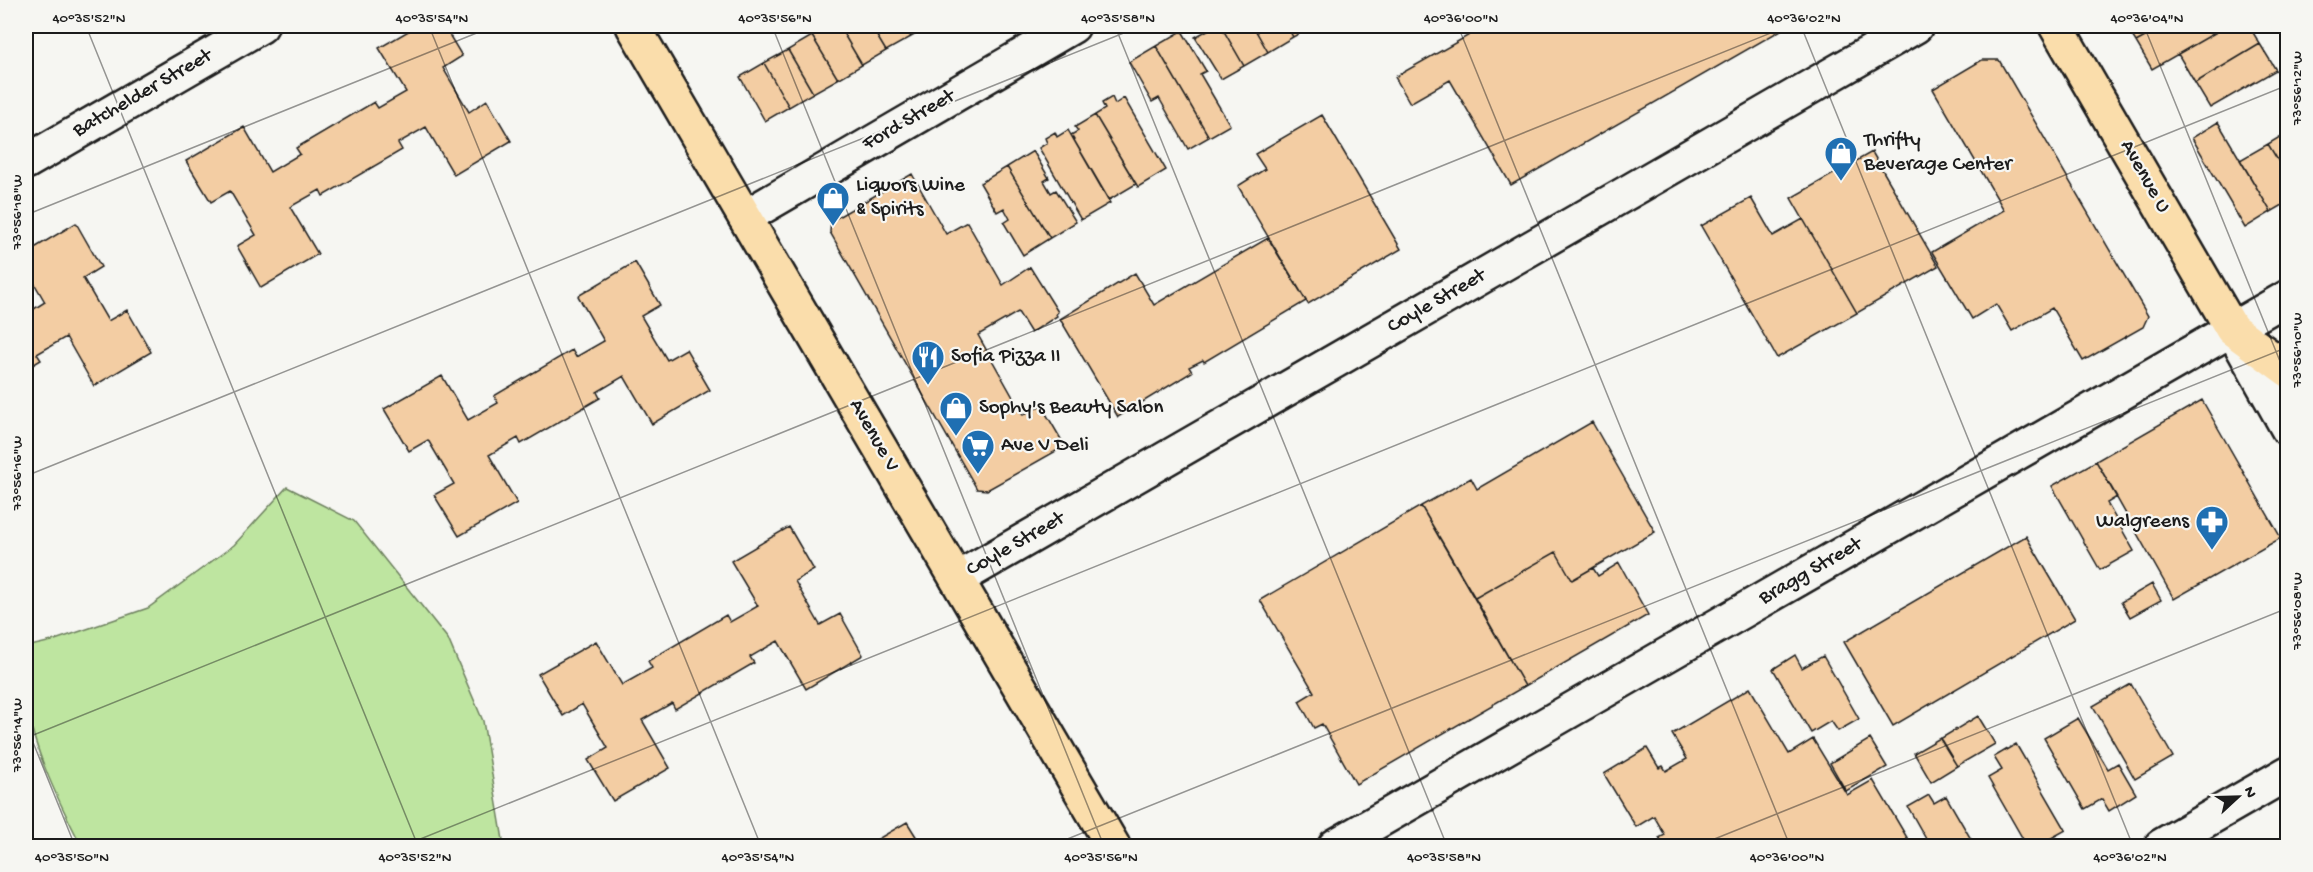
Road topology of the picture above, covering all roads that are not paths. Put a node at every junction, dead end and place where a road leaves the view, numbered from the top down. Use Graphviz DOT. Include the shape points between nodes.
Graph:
graph roads {
  1 [pos="261,26"];
  2 [pos="633,26"];
  3 [pos="1073,26"];
  4 [pos="1917,26"];
  5 [pos="2056,26"];
  6 [pos="26,162"];
  7 [pos="745,216"];
  8 [pos="2288,297"];
  9 [pos="2232,329"];
  10 [pos="2288,370"];
  11 [pos="2288,429"];
  12 [pos="957,579"];
  13 [pos="2288,773"];
  14 [pos="1113,846"];
  15 [pos="1335,846"];
  16 [pos="2161,846"];
  1 -- 6 [label="street, Batchelder Street"];
  2 -- 7 [label="main road, Avenue V"];
  3 -- 7 [label="street, Ford Street"];
  4 -- 12 [label="street, Coyle Street"];
  5 -- 9 [label="main road, Avenue U"];
  7 -- 12 [label="main road, Avenue V"];
  8 -- 9 [label="street, Bragg Street"];
  9 -- 10 [label="main road, Avenue U"];
  9 -- 11 [label="street, Avenue U"];
  9 -- 15 [label="street, Bragg Street"];
  12 -- 14 [label="main road, Avenue V"];
  13 -- 16 [label="street"];
}
